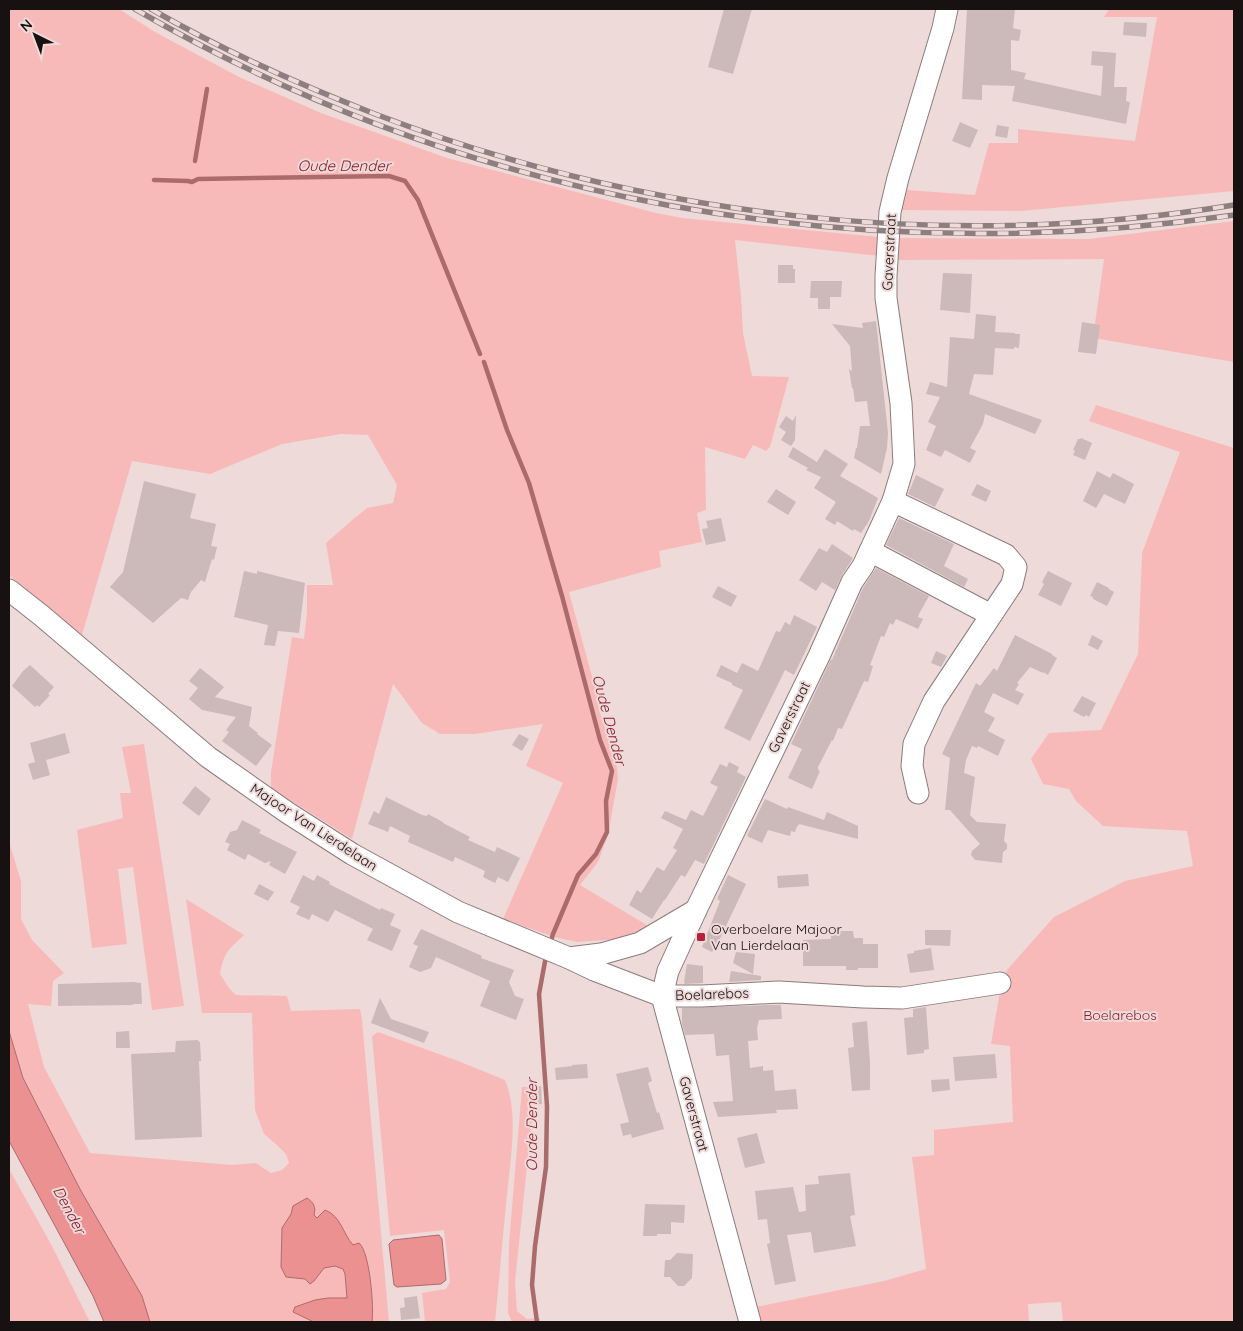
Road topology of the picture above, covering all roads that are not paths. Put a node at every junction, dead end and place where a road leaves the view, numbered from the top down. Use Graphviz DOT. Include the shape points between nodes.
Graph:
graph roads {
  1 [pos="947,9"];
  2 [pos="893,501"];
  3 [pos="870,551"];
  4 [pos="9,590"];
  5 [pos="991,615"];
  6 [pos="918,793"];
  7 [pos="696,910"];
  8 [pos="557,953"];
  9 [pos="1000,983"];
  10 [pos="662,996"];
  11 [pos="750,1322"];
  1 -- 2 [label="street, Gaverstraat" via="890,212 886,298 901,403 904,464"];
  2 -- 3 [label="street, Gaverstraat"];
  2 -- 5 [label="street" via="1006,555 1016,567 1012,584"];
  3 -- 5 [label="street"];
  3 -- 7 [label="street, Gaverstraat" via="852,582"];
  4 -- 8 [label="street, Majoor Van Lierdelaan" via="208,757 288,813 352,854 458,912"];
  5 -- 6 [label="street" via="934,701 914,744 912,766"];
  7 -- 8 [label="street" via="640,943 601,954"];
  7 -- 10 [label="street, Gaverstraat" via="668,970"];
  8 -- 10 [label="street, Majoor Van Lierdelaan"];
  9 -- 10 [label="street, Boelarebos" via="902,998 779,992"];
  10 -- 11 [label="street, Gaverstraat"];
}
